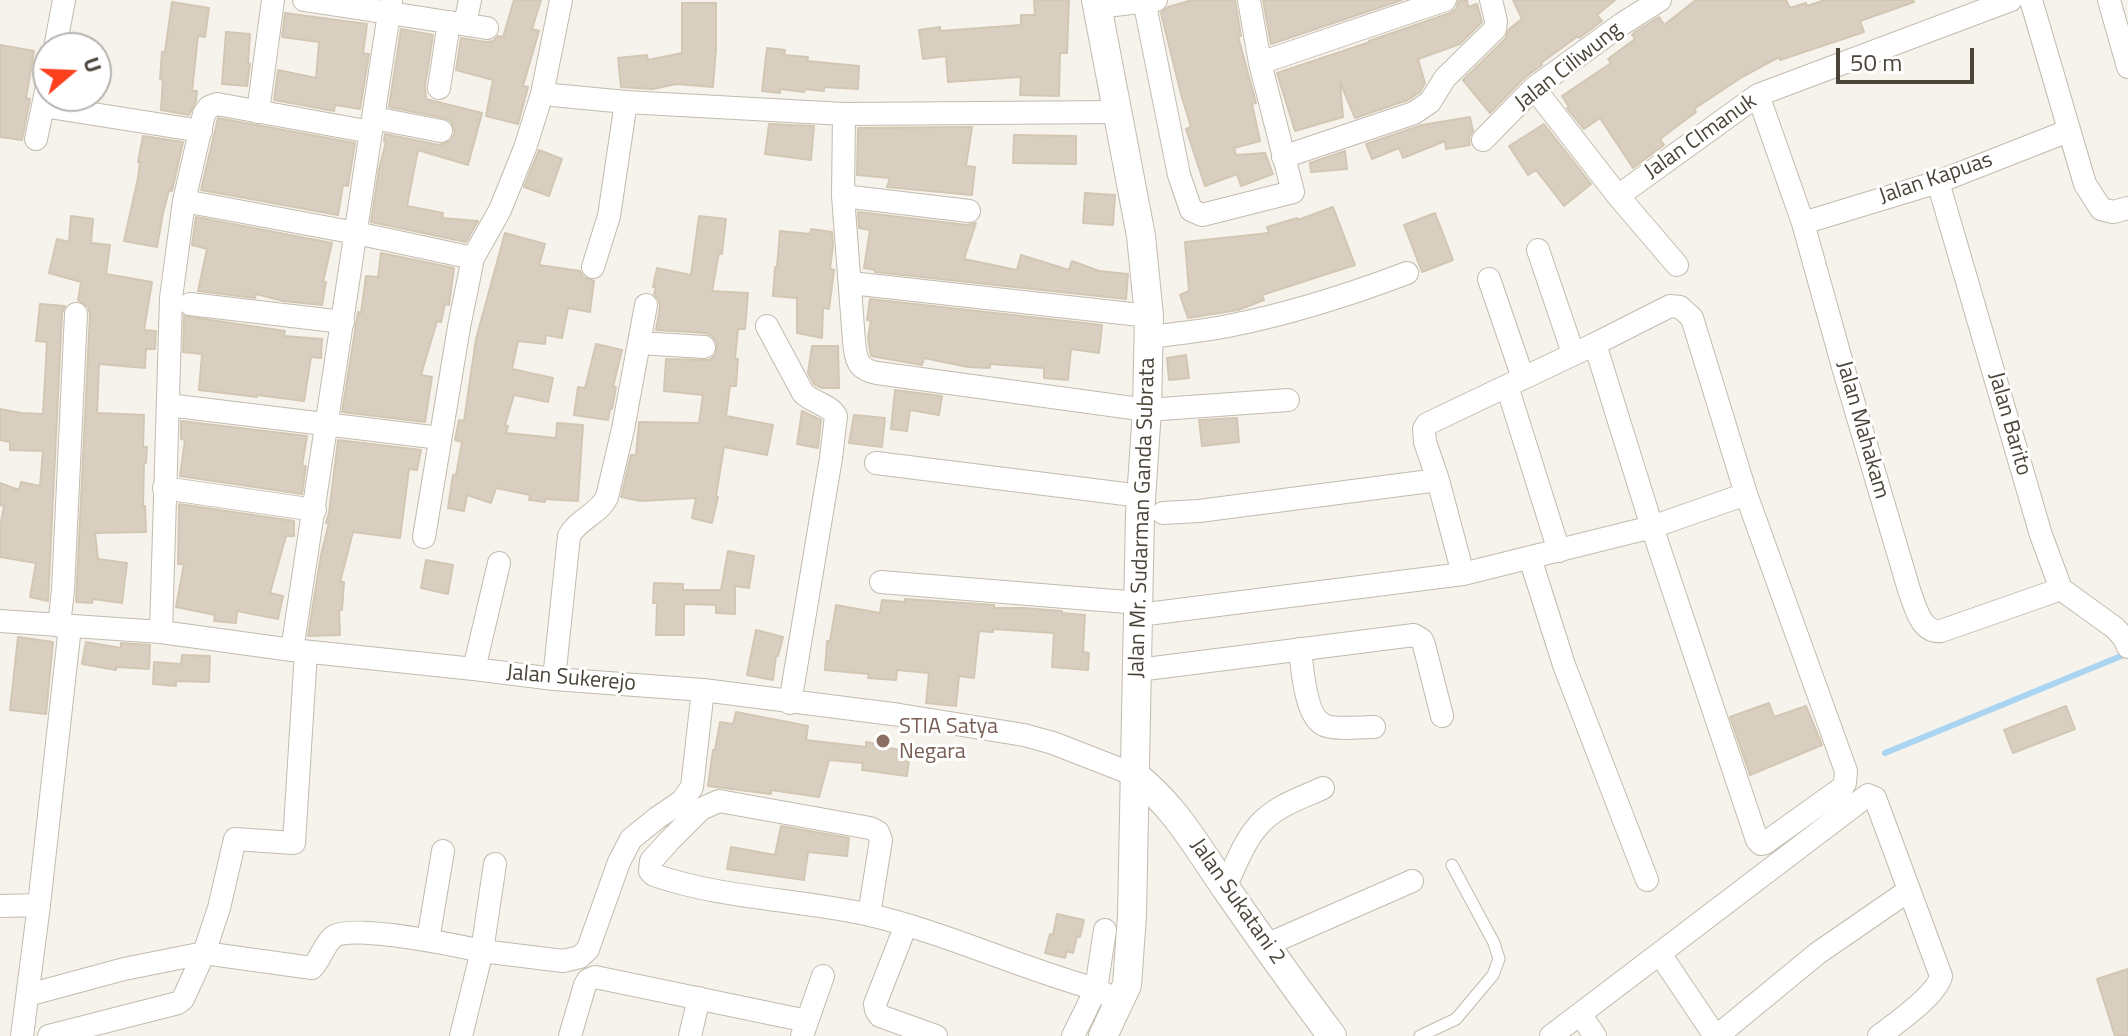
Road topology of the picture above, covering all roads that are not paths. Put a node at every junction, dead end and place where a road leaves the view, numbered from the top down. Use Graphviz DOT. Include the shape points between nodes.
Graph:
graph roads {
  1 [pos="64,0"];
  2 [pos="273,0"];
  3 [pos="304,0"];
  4 [pos="470,0"];
  5 [pos="561,0"];
  6 [pos="1249,0"];
  7 [pos="1445,0"];
  8 [pos="1491,0"];
  9 [pos="1660,0"];
  10 [pos="2011,0"];
  11 [pos="2031,0"];
  12 [pos="2109,0"];
  13 [pos="1148,1"];
  14 [pos="1097,4"];
  15 [pos="390,7"];
  16 [pos="467,24"];
  17 [pos="58,32"];
  18 [pos="2126,52"];
  19 [pos="1260,63"];
  20 [pos="439,88"];
  21 [pos="1534,88"];
  22 [pos="542,94"];
  23 [pos="1758,95"];
  24 [pos="626,102"];
  25 [pos="42,112"];
  26 [pos="81,112"];
  27 [pos="258,112"];
  28 [pos="1118,112"];
  29 [pos="844,114"];
  30 [pos="373,125"];
  31 [pos="201,131"];
  32 [pos="441,131"];
  33 [pos="2068,131"];
  34 [pos="36,139"];
  35 [pos="1483,140"];
  36 [pos="1283,157"];
  37 [pos="1938,182"];
  38 [pos="843,196"];
  39 [pos="1618,196"];
  40 [pos="184,201"];
  41 [pos="2128,208"];
  42 [pos="969,211"];
  43 [pos="1803,223"];
  44 [pos="356,233"];
  45 [pos="1538,250"];
  46 [pos="473,258"];
  47 [pos="1677,265"];
  48 [pos="593,267"];
  49 [pos="1407,273"];
  50 [pos="1489,279"];
  51 [pos="851,283"];
  52 [pos="190,304"];
  53 [pos="646,305"];
  54 [pos="76,314"];
  55 [pos="343,322"];
  56 [pos="767,326"];
  57 [pos="1149,327"];
  58 [pos="639,343"];
  59 [pos="1595,344"];
  60 [pos="704,347"];
  61 [pos="1573,353"];
  62 [pos="1515,382"];
  63 [pos="1288,400"];
  64 [pos="168,405"];
  65 [pos="1147,410"];
  66 [pos="328,423"];
  67 [pos="440,438"];
  68 [pos="876,463"];
  69 [pos="1438,480"];
  70 [pos="164,488"];
  71 [pos="1746,494"];
  72 [pos="1152,504"];
  73 [pos="315,510"];
  74 [pos="1652,527"];
  75 [pos="424,537"];
  76 [pos="1559,551"];
  77 [pos="1530,558"];
  78 [pos="499,563"];
  79 [pos="1463,574"];
  80 [pos="881,582"];
  81 [pos="2061,589"];
  82 [pos="1139,609"];
  83 [pos="0,621"];
  84 [pos="65,626"];
  85 [pos="161,632"];
  86 [pos="2126,642"];
  87 [pos="1300,649"];
  88 [pos="299,651"];
  89 [pos="474,669"];
  90 [pos="1138,670"];
  91 [pos="554,679"];
  92 [pos="703,690"];
  93 [pos="790,703"];
  94 [pos="1442,716"];
  95 [pos="1374,727"];
  96 [pos="1135,775"];
  97 [pos="1323,788"];
  98 [pos="443,851"];
  99 [pos="495,864"];
  100 [pos="1452,865"];
  101 [pos="1647,880"];
  102 [pos="1412,881"];
  103 [pos="1225,887"];
  104 [pos="1908,891"];
  105 [pos="39,905"];
  106 [pos="0,906"];
  107 [pos="869,915"];
  108 [pos="906,925"];
  109 [pos="1105,930"];
  110 [pos="428,940"];
  111 [pos="1266,945"];
  112 [pos="482,951"];
  113 [pos="204,953"];
  114 [pos="1660,954"];
  115 [pos="823,976"];
  116 [pos="28,995"];
  117 [pos="1108,996"];
  118 [pos="699,998"];
  119 [pos="1580,1014"];
  120 [pos="1911,1026"];
  121 [pos="805,1028"];
  122 [pos="22,1036"];
  123 [pos="49,1036"];
  124 [pos="461,1036"];
  125 [pos="570,1036"];
  126 [pos="690,1036"];
  127 [pos="936,1036"];
  128 [pos="1073,1036"];
  129 [pos="1103,1036"];
  130 [pos="1332,1036"];
  131 [pos="1420,1036"];
  132 [pos="1551,1036"];
  133 [pos="1595,1036"];
  134 [pos="1716,1036"];
  135 [pos="1879,1036"];
  1 -- 17 [label="street"];
  2 -- 27 [label="street"];
  3 -- 15 [label="street"];
  4 -- 16 [label="street"];
  5 -- 22 [label="street"];
  6 -- 19 [label="street"];
  7 -- 19 [label="street"];
  8 -- 36 [label="street" via="1495,29 1445,78 1425,107"];
  9 -- 21 [label="street, Jalan Ciliwung"];
  10 -- 23 [label="street, Jalan CImanuk"];
  11 -- 33 [label="street"];
  12 -- 18 [label="street"];
  13 -- 14 [label="street"];
  13 -- 36 [label="street" via="1179,175 1191,210 1205,215 1293,192"];
  14 -- 28 [label="street, Jalan Mr. Sudarman Ganda Subrata"];
  15 -- 16 [label="street"];
  15 -- 30 [label="street"];
  16 -- 20 [label="street"];
  19 -- 36 [label="street"];
  21 -- 35 [label="street, Jalan Ciliwung"];
  21 -- 39 [label="street"];
  22 -- 24 [label="street"];
  22 -- 46 [label="street" via="505,200"];
  23 -- 39 [label="street, Jalan CImanuk"];
  23 -- 43 [label="street, Jalan Mahakam"];
  24 -- 29 [label="street"];
  24 -- 48 [label="street" via="609,216"];
  25 -- 34 [label="street"];
  26 -- 31 [label="street"];
  27 -- 30 [label="street"];
  27 -- 31 [label="street" via="213,105 206,110"];
  28 -- 29 [label="street"];
  28 -- 57 [label="street, Jalan Mr. Sudarman Ganda Subrata" via="1141,236"];
  29 -- 38 [label="street"];
  30 -- 32 [label="street"];
  30 -- 44 [label="street"];
  31 -- 40 [label="street"];
  33 -- 37 [label="street, Jalan Kapuas"];
  33 -- 41 [label="street" via="2085,184 2101,209"];
  37 -- 43 [label="street, Jalan Kapuas"];
  37 -- 81 [label="street, Jalan Barito"];
  38 -- 42 [label="street"];
  38 -- 51 [label="street"];
  39 -- 47 [label="street"];
  40 -- 44 [label="street"];
  40 -- 64 [label="street" via="171,298"];
  43 -- 81 [label="street, Jalan Mahakam" via="1922,622 1941,631"];
  44 -- 46 [label="street"];
  44 -- 55 [label="street"];
  45 -- 61 [label="street"];
  46 -- 67 [label="street"];
  49 -- 57 [label="street" via="1227,326"];
  50 -- 62 [label="street"];
  51 -- 57 [label="street"];
  51 -- 65 [label="street" via="855,354 864,370"];
  52 -- 55 [label="street"];
  53 -- 58 [label="street"];
  54 -- 84 [label="street"];
  55 -- 66 [label="street"];
  56 -- 93 [label="street" via="803,393 836,416"];
  57 -- 65 [label="street, Jalan Mr. Sudarman Ganda Subrata"];
  58 -- 60 [label="street"];
  58 -- 91 [label="street" via="607,497 569,536"];
  59 -- 61 [label="street"];
  59 -- 71 [label="street" via="1670,306 1686,311"];
  59 -- 74 [label="street"];
  61 -- 62 [label="street"];
  62 -- 69 [label="street" via="1427,424 1425,442"];
  62 -- 76 [label="street"];
  63 -- 65 [label="street"];
  64 -- 66 [label="street"];
  64 -- 70 [label="street"];
  65 -- 72 [label="street, Jalan Mr. Sudarman Ganda Subrata"];
  66 -- 67 [label="street"];
  66 -- 73 [label="street"];
  67 -- 75 [label="street"];
  68 -- 72 [label="street"];
  69 -- 72 [label="street" via="1199,511"];
  69 -- 79 [label="street"];
  70 -- 73 [label="street"];
  70 -- 85 [label="street"];
  71 -- 74 [label="street"];
  71 -- 74 [label="street" via="1847,777 1842,788 1765,843 1753,831"];
  72 -- 82 [label="street, Jalan Mr. Sudarman Ganda Subrata"];
  73 -- 88 [label="street"];
  74 -- 76 [label="street"];
  76 -- 77 [label="street"];
  77 -- 79 [label="street"];
  77 -- 101 [label="street" via="1564,665"];
  78 -- 89 [label="street"];
  79 -- 82 [label="street"];
  80 -- 82 [label="street"];
  81 -- 86 [label="street"];
  82 -- 90 [label="street, Jalan Mr. Sudarman Ganda Subrata"];
  83 -- 84 [label="street, Jalan Sukerejo"];
  84 -- 85 [label="street, Jalan Sukerejo"];
  84 -- 105 [label="street"];
  85 -- 88 [label="street, Jalan Sukerejo"];
  87 -- 90 [label="street"];
  87 -- 94 [label="street" via="1418,637"];
  87 -- 95 [label="street" via="1304,682 1318,721 1325,726"];
  88 -- 89 [label="street, Jalan Sukerejo"];
  88 -- 113 [label="street" via="294,843 235,839"];
  89 -- 91 [label="street, Jalan Sukerejo"];
  90 -- 96 [label="street, Jalan Mr. Sudarman Ganda Subrata"];
  91 -- 92 [label="street, Jalan Sukerejo"];
  92 -- 93 [label="street, Jalan Sukerejo"];
  92 -- 112 [label="street" via="692,787 682,801 631,839 585,953 563,961"];
  93 -- 96 [label="street, Jalan Sukerejo" via="1010,732"];
  96 -- 103 [label="street, Jalan Sukatani 2" via="1181,821"];
  96 -- 117 [label="street, Jalan Mr. Sudarman Ganda Subrata" via="1127,985"];
  97 -- 103 [label="street" via="1259,824"];
  98 -- 110 [label="street"];
  99 -- 112 [label="street"];
  100 -- 131 [label="lane" via="1499,959 1493,975 1456,1019"];
  102 -- 111 [label="street"];
  103 -- 111 [label="street, Jalan Sukatani 2"];
  104 -- 114 [label="street" via="1875,798 1868,795"];
  104 -- 120 [label="street" via="1941,976"];
  104 -- 134 [label="street" via="1818,953"];
  105 -- 106 [label="street"];
  105 -- 116 [label="street"];
  107 -- 107 [label="street" via="881,840 870,828 719,801 701,809 650,865 654,875 701,888"];
  107 -- 108 [label="street"];
  108 -- 117 [label="street"];
  108 -- 127 [label="street" via="876,1010"];
  109 -- 117 [label="street"];
  110 -- 112 [label="street"];
  110 -- 113 [label="street" via="337,934 310,968"];
  111 -- 130 [label="street, Jalan Sukatani 2"];
  112 -- 124 [label="street"];
  113 -- 116 [label="street"];
  113 -- 123 [label="street" via="178,1003"];
  114 -- 119 [label="street"];
  114 -- 134 [label="street"];
  115 -- 121 [label="street"];
  116 -- 122 [label="street"];
  117 -- 128 [label="street"];
  117 -- 129 [label="street, Jalan Mr. Sudarman Ganda Subrata"];
  118 -- 121 [label="street"];
  118 -- 125 [label="street" via="595,977 585,985"];
  118 -- 126 [label="street"];
  119 -- 132 [label="street"];
  119 -- 133 [label="street"];
  120 -- 135 [label="street"];
}
